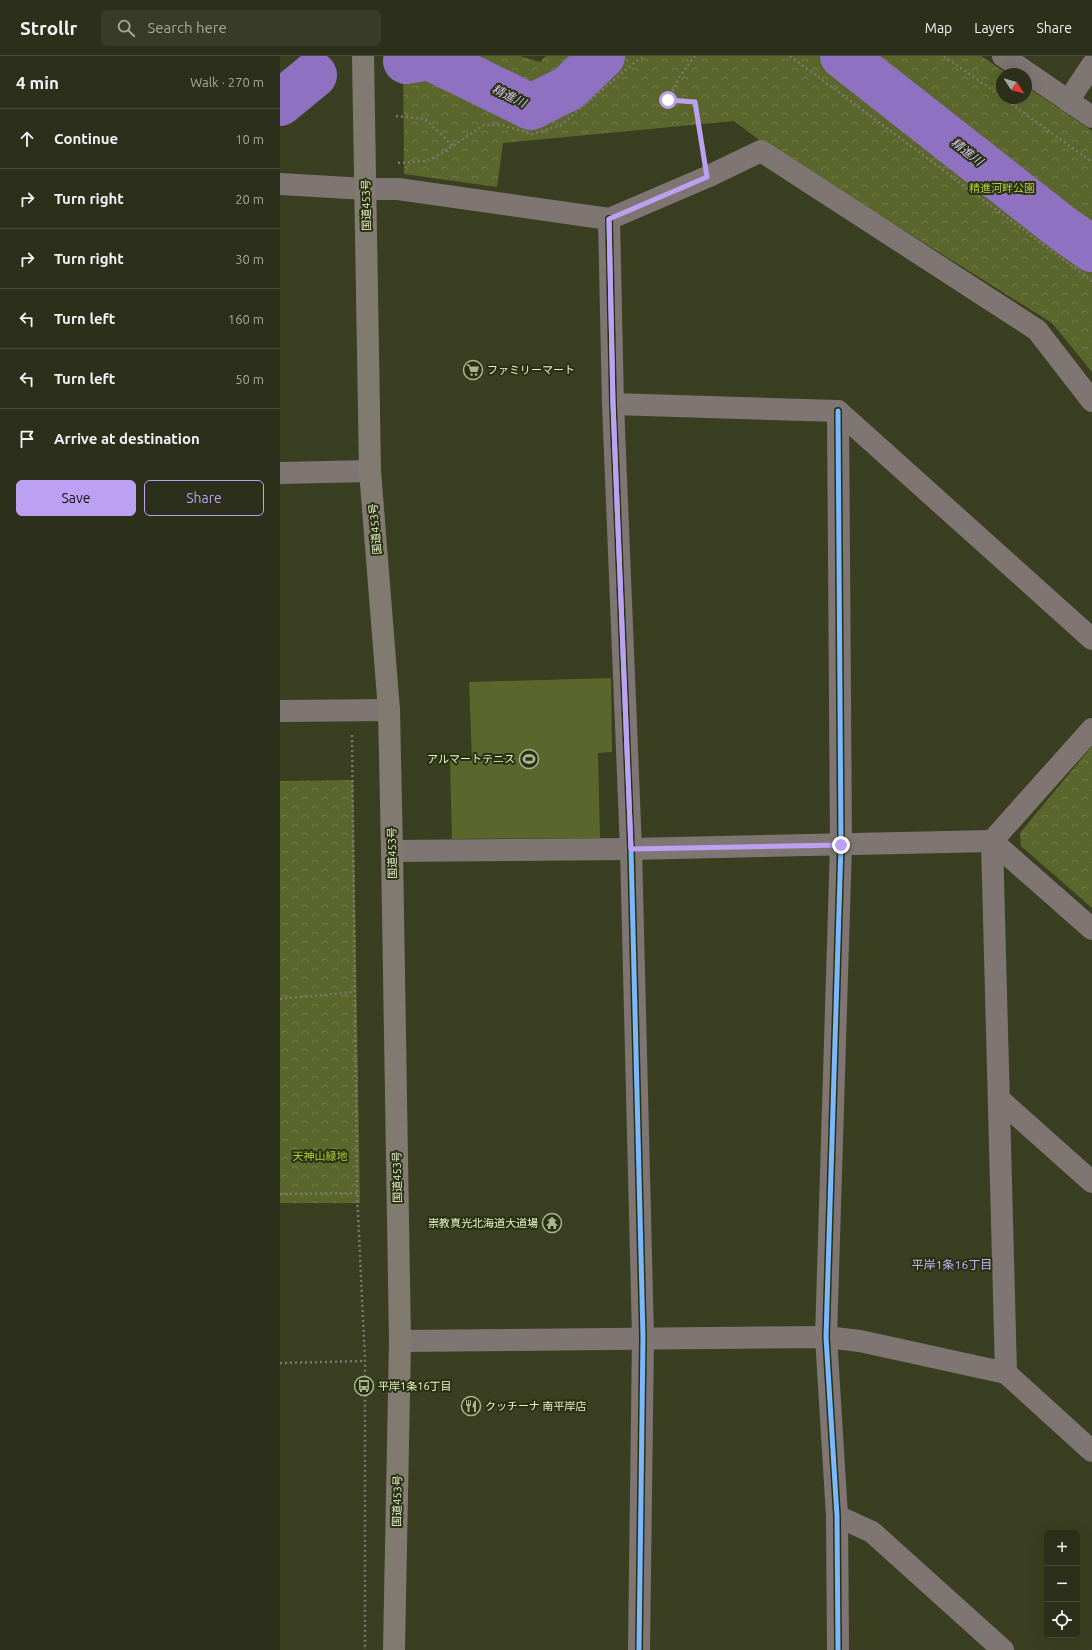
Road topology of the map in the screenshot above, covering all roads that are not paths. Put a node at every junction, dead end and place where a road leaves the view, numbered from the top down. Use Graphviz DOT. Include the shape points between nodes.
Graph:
graph roads {
  1 [pos="364,56"];
  2 [pos="1003,56"];
  3 [pos="1092,65"];
  4 [pos="1068,101"];
  5 [pos="1092,117"];
  6 [pos="280,184"];
  7 [pos="366,189"];
  8 [pos="609,219"];
  9 [pos="1092,401"];
  10 [pos="613,404"];
  11 [pos="838,411"];
  12 [pos="370,471"];
  13 [pos="280,473"];
  14 [pos="1092,640"];
  15 [pos="389,710"];
  16 [pos="280,711"];
  17 [pos="1092,729"];
  18 [pos="992,841"];
  19 [pos="841,845"];
  20 [pos="631,849"];
  21 [pos="392,851"];
  22 [pos="1092,929"];
  23 [pos="999,1099"];
  24 [pos="1092,1182"];
  25 [pos="826,1336"];
  26 [pos="643,1337"];
  27 [pos="400,1341"];
  28 [pos="1006,1373"];
  29 [pos="1092,1451"];
  30 [pos="836,1516"];
  31 [pos="394,1650"];
  32 [pos="639,1650"];
  33 [pos="838,1650"];
  34 [pos="1003,1650"];
  1 -- 7 [label="highway, 国道453号"];
  2 -- 4 [label="street"];
  3 -- 4 [label="street"];
  4 -- 5 [label="street"];
  6 -- 7 [label="street"];
  7 -- 8 [label="street" via="398,189"];
  7 -- 12 [label="highway, 国道453号"];
  8 -- 9 [label="street" via="761,151 1037,330"];
  8 -- 10 [label="street"];
  10 -- 11 [label="street"];
  10 -- 20 [label="street"];
  11 -- 14 [label="street"];
  11 -- 19 [label="street"];
  12 -- 13 [label="street"];
  12 -- 15 [label="highway, 国道453号"];
  15 -- 16 [label="street"];
  15 -- 21 [label="highway, 国道453号"];
  17 -- 18 [label="street"];
  18 -- 19 [label="street"];
  18 -- 22 [label="street"];
  18 -- 23 [label="street"];
  19 -- 20 [label="street"];
  19 -- 25 [label="street"];
  20 -- 21 [label="street"];
  20 -- 26 [label="street"];
  21 -- 27 [label="highway, 国道453号"];
  23 -- 24 [label="street"];
  23 -- 28 [label="street"];
  25 -- 26 [label="street"];
  25 -- 28 [label="street"];
  25 -- 30 [label="street"];
  26 -- 27 [label="street"];
  26 -- 32 [label="street"];
  27 -- 31 [label="highway, 国道453号"];
  28 -- 29 [label="street"];
  30 -- 33 [label="street"];
  30 -- 34 [label="street" via="872,1532"];
}
